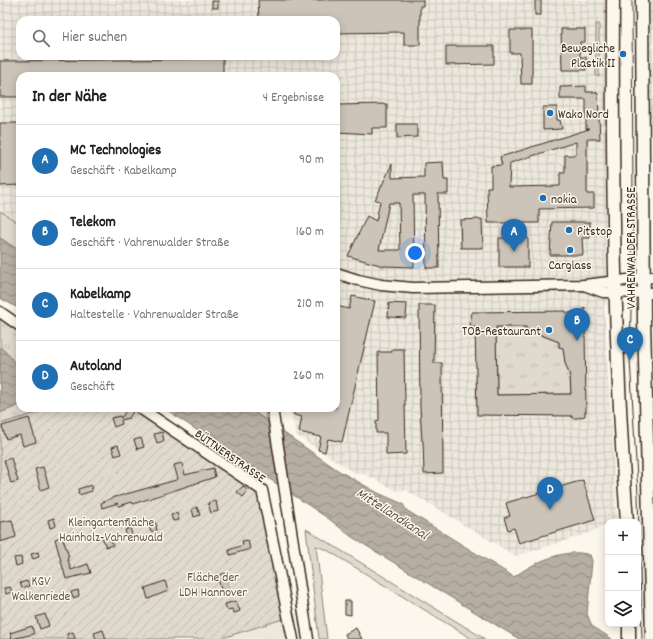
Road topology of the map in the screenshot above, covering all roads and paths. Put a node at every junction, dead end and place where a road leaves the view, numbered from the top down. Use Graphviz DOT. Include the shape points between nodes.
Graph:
graph roads {
  1 [pos="613,0"];
  2 [pos="642,0"];
  3 [pos="340,274"];
  4 [pos="649,277"];
  5 [pos="615,286"];
  6 [pos="648,293"];
  7 [pos="0,312"];
  8 [pos="16,323"];
  9 [pos="146,412"];
  10 [pos="273,412"];
  11 [pos="627,519"];
  12 [pos="629,627"];
  13 [pos="293,639"];
  14 [pos="308,639"];
  15 [pos="629,639"];
  16 [pos="652,639"];
  1 -- 5 [label="main road, VAHRENWALDER STRASSE"];
  2 -- 4 [label="main road, VAHRENWALDER STRASSE"];
  3 -- 5 [label="street" via="381,285 413,288 584,285 603,292"];
  4 -- 5 [label="street"];
  4 -- 6 [label="main road, VAHRENWALDER STRASSE"];
  5 -- 6 [label="street"];
  5 -- 11 [label="main road, VAHRENWALDER STRASSE" via="619,416"];
  6 -- 16 [label="main road, VAHRENWALDER STRASSE"];
  7 -- 8 [label="street"];
  9 -- 13 [label="street, BÜTTNERSTRASSE" via="262,490"];
  10 -- 14 [label="street, BÜTTNERSTRASSE"];
  12 -- 15 [label="main road"];
}
